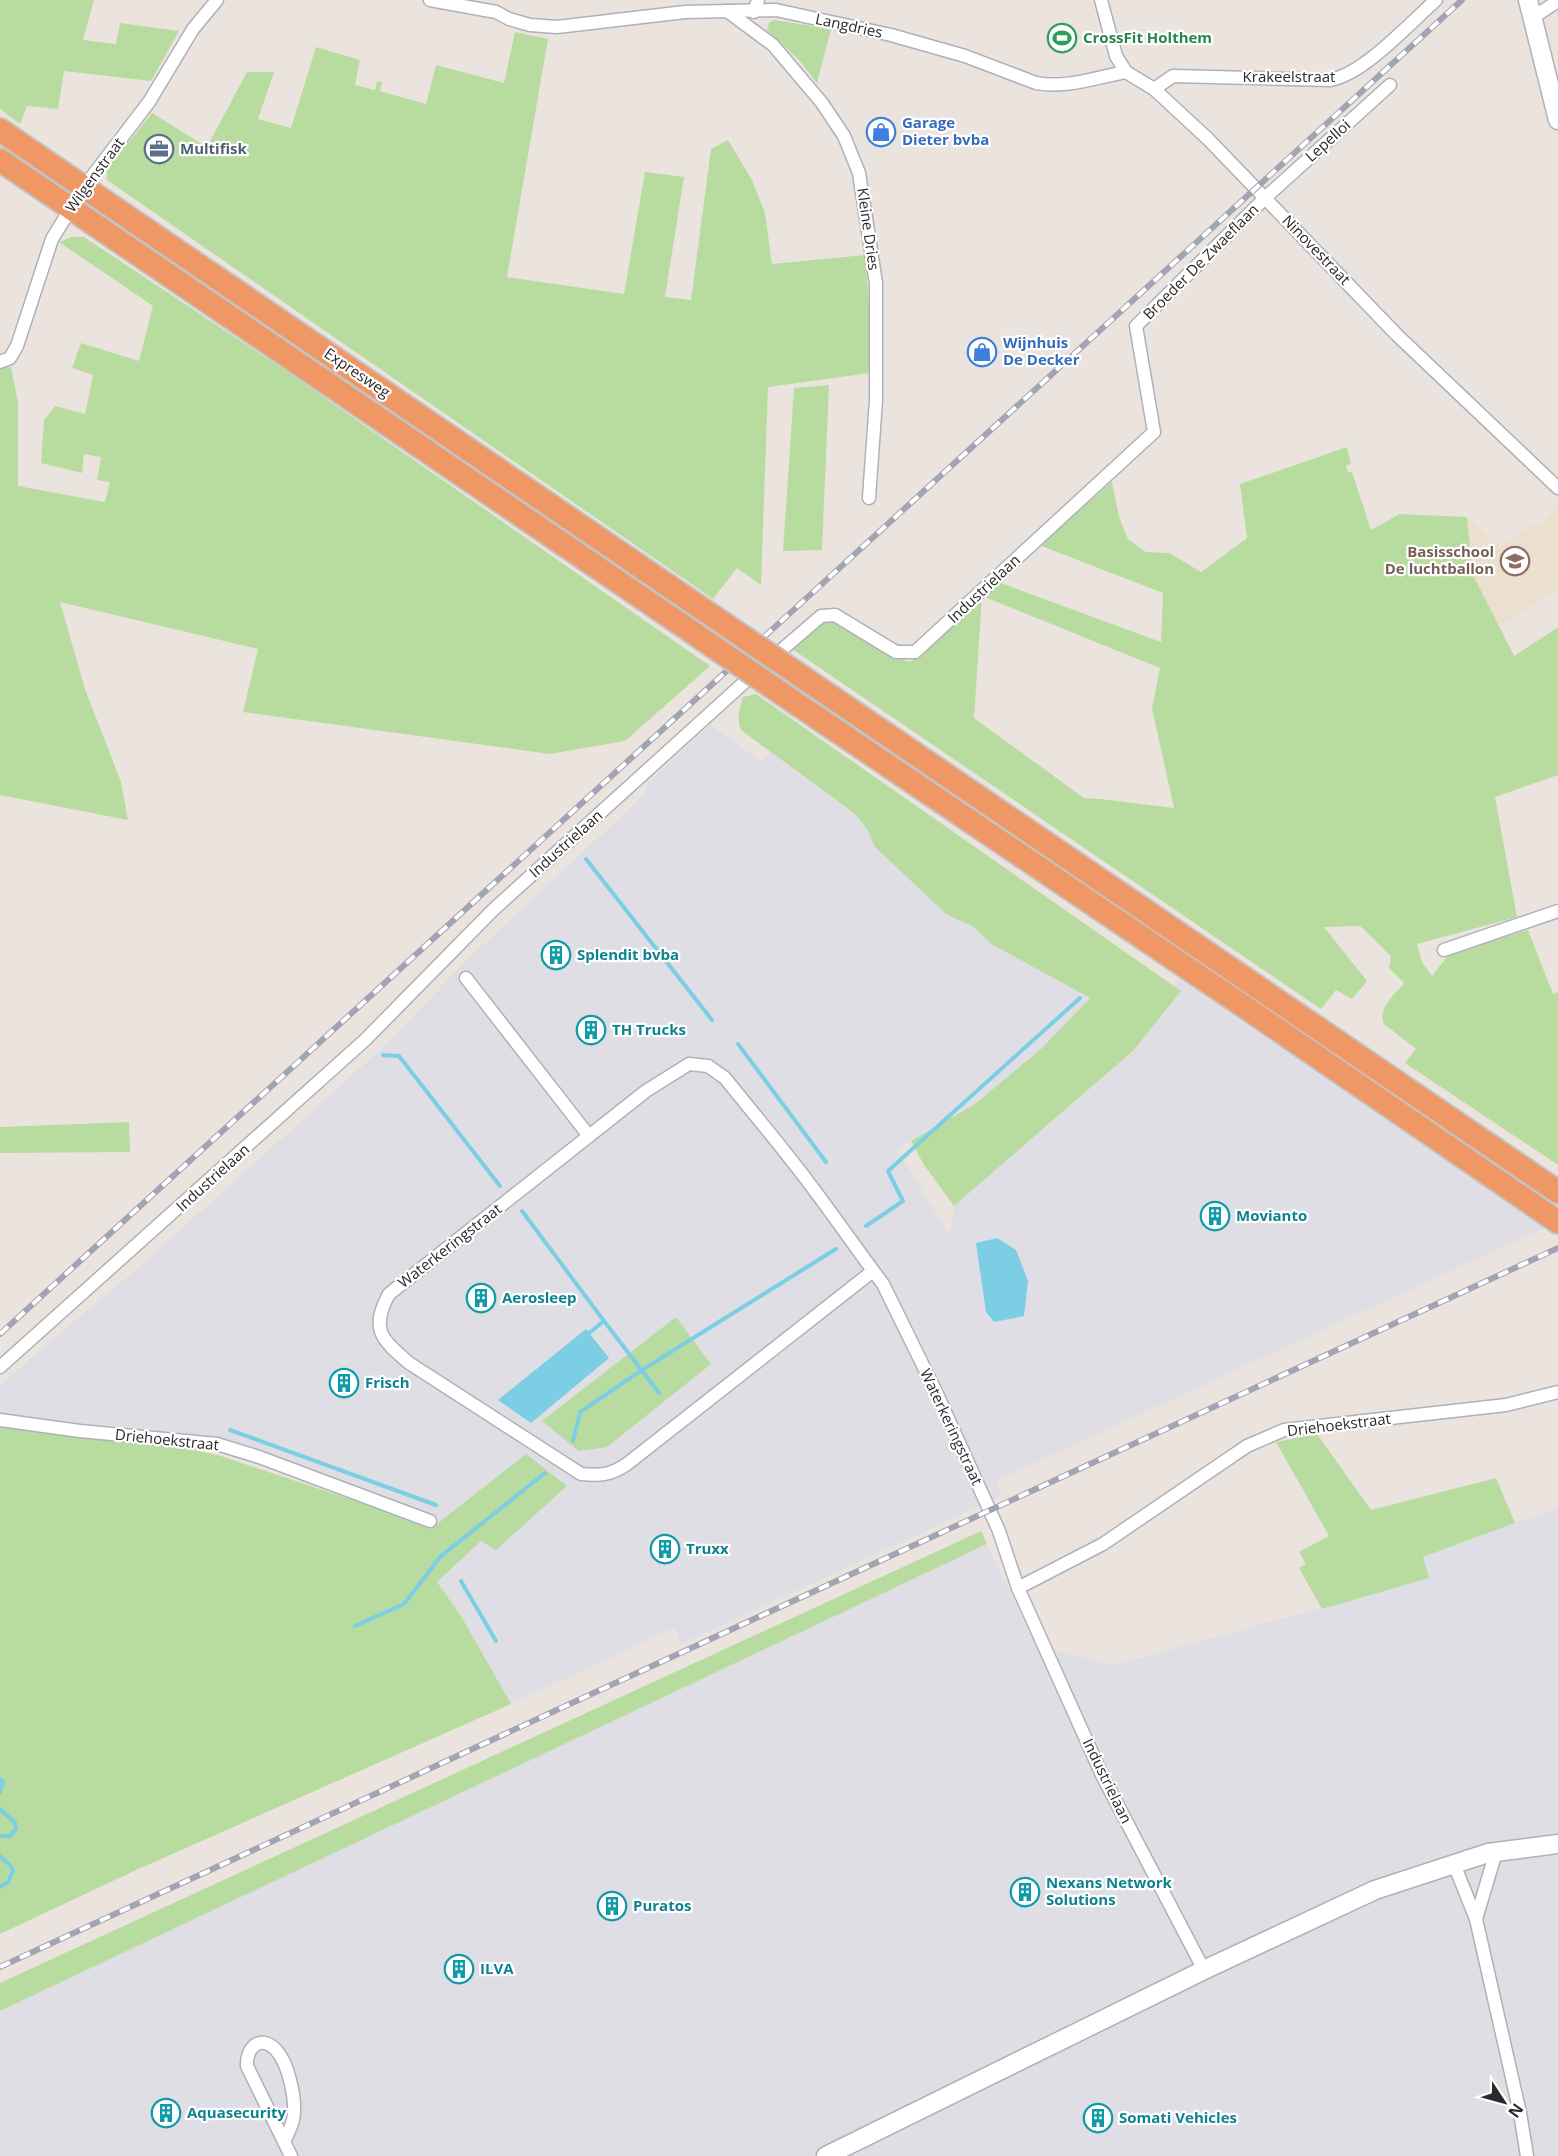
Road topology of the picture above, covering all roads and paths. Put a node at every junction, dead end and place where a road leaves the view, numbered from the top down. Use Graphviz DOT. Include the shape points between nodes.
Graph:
graph roads {
  1 [pos="217,0"];
  2 [pos="430,0"];
  3 [pos="658,0"];
  4 [pos="1101,0"];
  5 [pos="1436,0"];
  6 [pos="1528,0"];
  7 [pos="1558,1"];
  8 [pos="494,6"];
  9 [pos="756,6"];
  10 [pos="727,11"];
  11 [pos="659,14"];
  12 [pos="1532,18"];
  13 [pos="1126,72"];
  14 [pos="1390,85"];
  15 [pos="1154,89"];
  16 [pos="1558,120"];
  17 [pos="0,130"];
  18 [pos="0,159"];
  19 [pos="84,187"];
  20 [pos="1266,197"];
  21 [pos="70,208"];
  22 [pos="0,362"];
  23 [pos="1154,432"];
  24 [pos="1558,488"];
  25 [pos="869,498"];
  26 [pos="1558,911"];
  27 [pos="1444,950"];
  28 [pos="466,978"];
  29 [pos="589,1136"];
  30 [pos="1558,1192"];
  31 [pos="1558,1222"];
  32 [pos="873,1271"];
  33 [pos="0,1367"];
  34 [pos="1558,1392"];
  35 [pos="0,1420"];
  36 [pos="430,1521"];
  37 [pos="1018,1588"];
  38 [pos="1558,1844"];
  39 [pos="1496,1852"];
  40 [pos="1454,1864"];
  41 [pos="1476,1919"];
  42 [pos="1204,1970"];
  43 [pos="284,2142"];
  44 [pos="291,2156"];
  45 [pos="826,2156"];
  46 [pos="1527,2156"];
  1 -- 19 [label="street, Wilgenstraat" via="193,29 149,102"];
  2 -- 8 [label="street, Langdries"];
  3 -- 11 [label="street"];
  4 -- 13 [label="street" via="1116,57"];
  5 -- 15 [label="street, Krakeelstraat" via="1363,66 1340,78 1173,76"];
  6 -- 12 [label="street"];
  7 -- 12 [label="street"];
  8 -- 11 [label="street, Langdries" via="509,19 557,27"];
  9 -- 10 [label="street, Langdries"];
  9 -- 13 [label="street, Langdries" via="891,34 1047,85"];
  10 -- 11 [label="street, Langdries"];
  10 -- 25 [label="street, Kleine Dries" via="773,45 822,103 844,136 860,173 876,283 876,400"];
  12 -- 16 [label="street"];
  13 -- 15 [label="street, Ninovestraat"];
  14 -- 20 [label="street, Lepelloi"];
  15 -- 20 [label="street, Ninovestraat"];
  17 -- 19 [label="highway, Expresweg"];
  18 -- 21 [label="highway, Expresweg"];
  19 -- 21 [label="street, Wilgenstraat"];
  19 -- 30 [label="highway, Expresweg, bridge"];
  20 -- 23 [label="street, Broeder De Zwaeflaan" via="1136,326"];
  20 -- 24 [label="street, Ninovestraat" via="1397,335"];
  21 -- 22 [label="street, Wilgenstraat" via="52,239 17,346 10,358"];
  21 -- 31 [label="highway, Expresweg, bridge"];
  23 -- 33 [label="street, Industrielaan" via="915,652 896,652 835,615 821,616 493,910 366,1040"];
  26 -- 27 [label="street"];
  28 -- 29 [label="street"];
  29 -- 32 [label="street, Waterkeringstraat" via="675,1071 689,1064 708,1066 724,1078 808,1182"];
  29 -- 32 [label="street, Waterkeringstraat" via="388,1294 380,1311 379,1326 392,1349 409,1363 581,1474 611,1474 627,1464"];
  32 -- 37 [label="street, Waterkeringstraat" via="937,1394 999,1531"];
  34 -- 37 [label="street, Driehoekstraat" via="1506,1405 1284,1430 1247,1446 1103,1544"];
  35 -- 36 [label="street, Driehoekstraat" via="217,1444"];
  37 -- 42 [label="street, Industrielaan" via="1102,1775"];
  38 -- 39 [label="street"];
  39 -- 40 [label="street"];
  39 -- 41 [label="street"];
  40 -- 41 [label="street"];
  40 -- 42 [label="street" via="1375,1890"];
  41 -- 46 [label="street"];
  42 -- 45 [label="street"];
  43 -- 43 [label="street" via="293,2119 289,2077 275,2048 258,2044 246,2055 247,2066"];
  43 -- 44 [label="street"];
}
